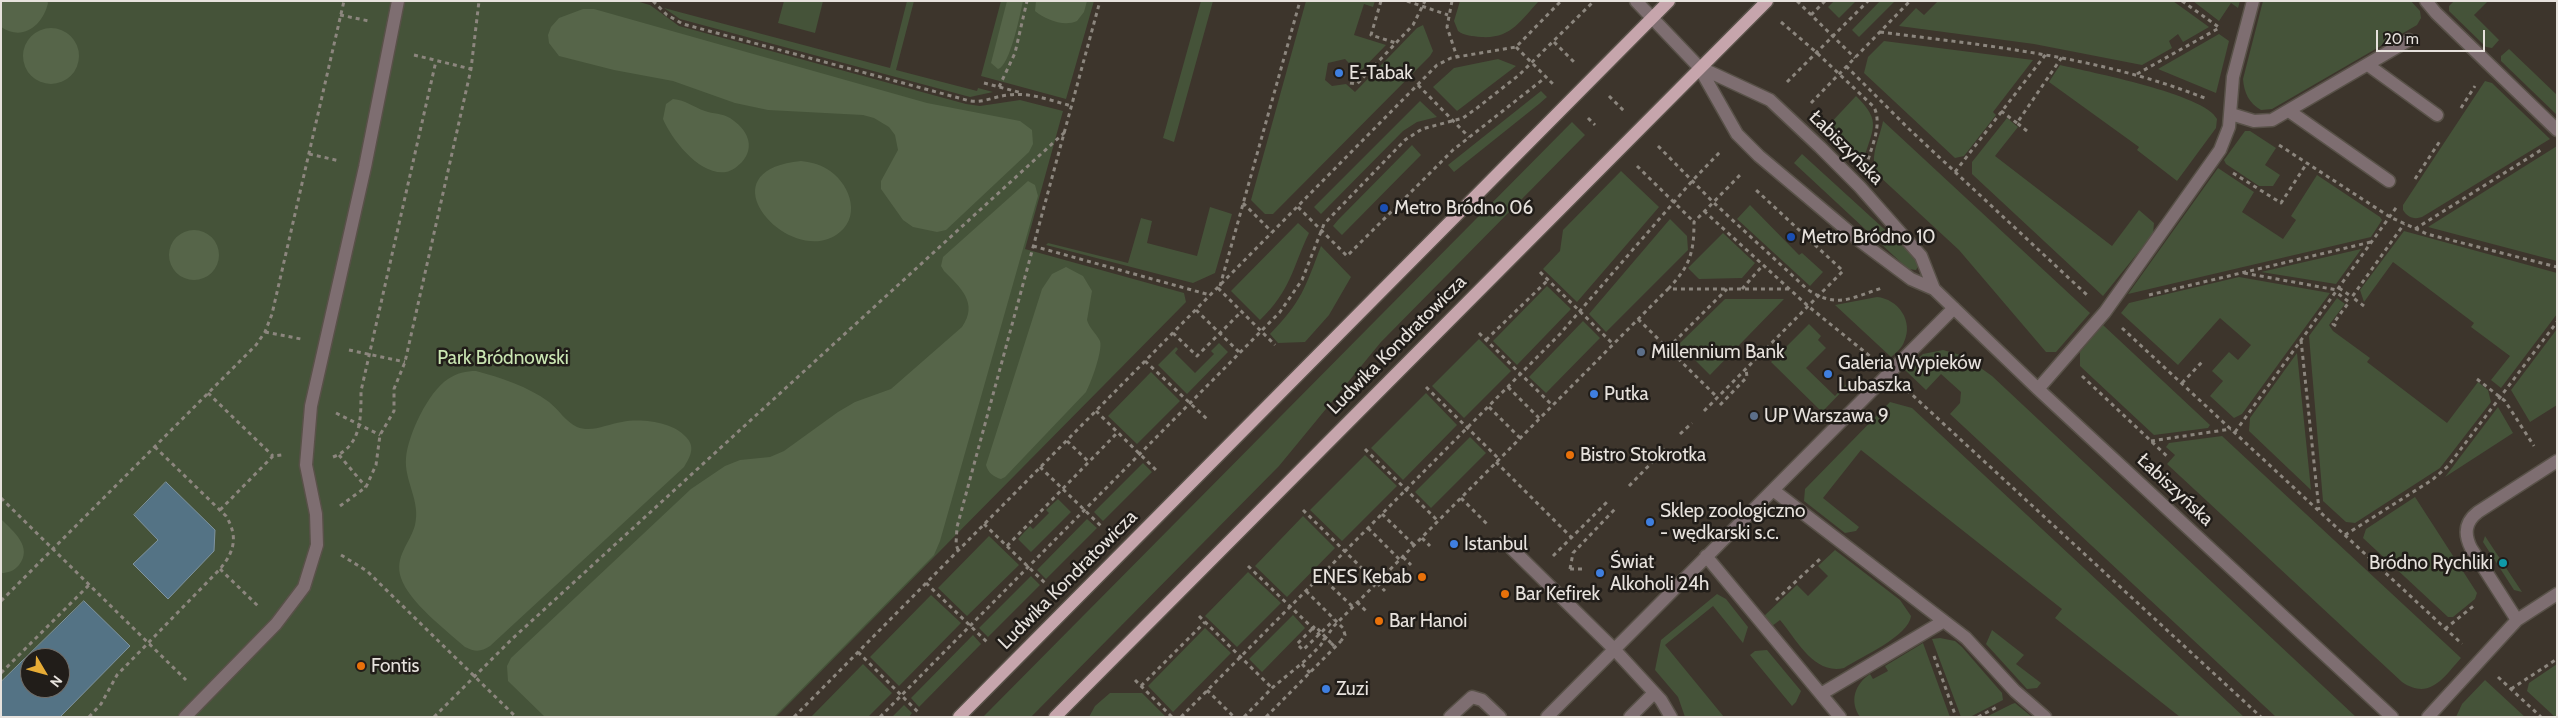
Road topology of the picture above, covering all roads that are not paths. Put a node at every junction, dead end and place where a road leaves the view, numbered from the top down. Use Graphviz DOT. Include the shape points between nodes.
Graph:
graph roads {
  1 [pos="398,1"];
  2 [pos="1636,1"];
  3 [pos="1669,1"];
  4 [pos="1767,1"];
  5 [pos="2253,1"];
  6 [pos="2426,1"];
  7 [pos="1653,17"];
  8 [pos="2409,40"];
  9 [pos="2368,64"];
  10 [pos="1699,67"];
  11 [pos="2288,111"];
  12 [pos="2231,114"];
  13 [pos="2437,115"];
  14 [pos="2557,130"];
  15 [pos="2389,181"];
  16 [pos="1934,289"];
  17 [pos="1954,308"];
  18 [pos="2038,389"];
  19 [pos="2552,464"];
  20 [pos="1773,490"];
  21 [pos="1505,542"];
  22 [pos="1706,556"];
  23 [pos="2557,594"];
  24 [pos="2518,620"];
  25 [pos="1944,621"];
  26 [pos="1614,649"];
  27 [pos="1654,693"];
  28 [pos="1821,694"];
  29 [pos="185,717"];
  30 [pos="959,717"];
  31 [pos="1054,717"];
  32 [pos="1450,717"];
  33 [pos="1500,717"];
  34 [pos="1547,717"];
  35 [pos="1630,717"];
  36 [pos="1671,717"];
  37 [pos="1840,717"];
  38 [pos="2045,717"];
  39 [pos="2392,717"];
  40 [pos="2428,717"];
  1 -- 29 [label="street" via="365,167 311,406 306,459 316,514 317,545 304,586 276,624"];
  2 -- 7 [label="street, Łabiszyńska"];
  3 -- 7 [label="main road, Ludwika Kondratowicza"];
  4 -- 10 [label="main road, Ludwika Kondratowicza"];
  5 -- 12 [label="street" via="2232,84"];
  6 -- 14 [label="street"];
  7 -- 10 [label="street, Łabiszyńska"];
  7 -- 30 [label="main road, Ludwika Kondratowicza"];
  8 -- 9 [label="street"];
  9 -- 11 [label="street"];
  9 -- 13 [label="street"];
  10 -- 16 [label="street, Łabiszyńska" via="1737,134 1860,241 1911,279"];
  10 -- 16 [label="street, Łabiszyńska" via="1770,100 1860,187 1921,256"];
  10 -- 31 [label="main road, Ludwika Kondratowicza"];
  11 -- 12 [label="street" via="2266,122"];
  11 -- 15 [label="street"];
  12 -- 18 [label="street" via="2226,135 2214,160 2108,308"];
  16 -- 17 [label="street, Łabiszyńska"];
  17 -- 18 [label="street, Łabiszyńska"];
  17 -- 20 [label="street"];
  18 -- 39 [label="street, Łabiszyńska"];
  19 -- 24 [label="street" via="2478,512 2468,522 2466,535 2469,544"];
  20 -- 22 [label="street"];
  20 -- 25 [label="street"];
  21 -- 26 [label="street"];
  22 -- 26 [label="street"];
  22 -- 28 [label="street"];
  23 -- 24 [label="street"];
  24 -- 40 [label="street"];
  25 -- 28 [label="street"];
  25 -- 38 [label="street" via="1972,643 2015,691"];
  26 -- 27 [label="street"];
  26 -- 34 [label="street"];
  27 -- 35 [label="street"];
  27 -- 36 [label="street"];
  28 -- 37 [label="street"];
  32 -- 33 [label="street" via="1472,697 1482,700"];
}
